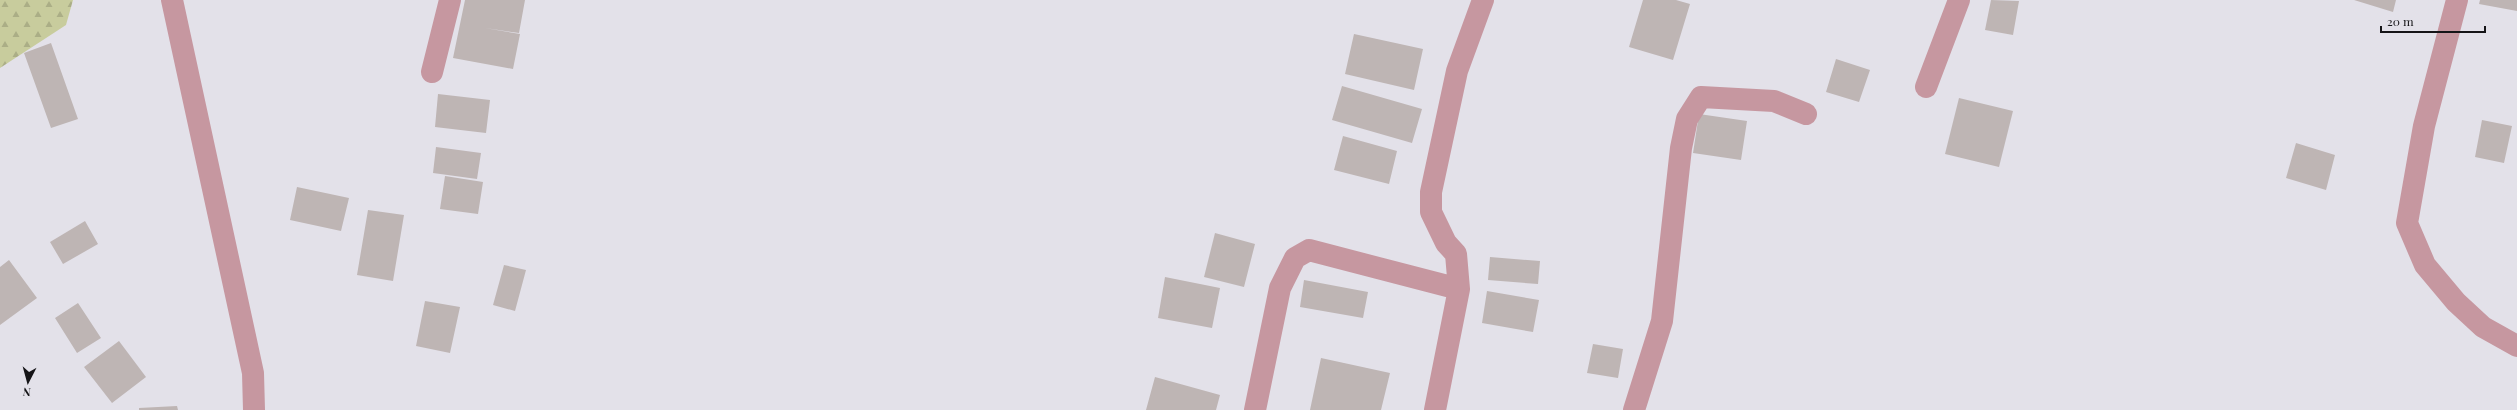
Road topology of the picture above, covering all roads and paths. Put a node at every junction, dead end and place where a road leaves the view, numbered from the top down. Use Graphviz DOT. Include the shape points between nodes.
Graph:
graph roads {
  1 [pos="172,0"];
  2 [pos="450,0"];
  3 [pos="1483,0"];
  4 [pos="1959,0"];
  5 [pos="2457,0"];
  6 [pos="432,72"];
  7 [pos="1926,87"];
  8 [pos="1806,114"];
  9 [pos="1459,290"];
  10 [pos="2517,346"];
  11 [pos="254,410"];
  12 [pos="1255,410"];
  13 [pos="1435,410"];
  14 [pos="1634,410"];
  1 -- 11 [label="street" via="253,373"];
  2 -- 6 [label="street"];
  3 -- 9 [label="street" via="1457,71 1431,192 1431,212 1446,243 1456,254"];
  4 -- 7 [label="street"];
  5 -- 10 [label="street" via="2424,126 2407,223 2425,265 2456,302 2484,327"];
  8 -- 14 [label="street" via="1774,101 1700,97 1687,119 1681,148 1662,321"];
  9 -- 12 [label="street" via="1309,250 1295,258 1280,288"];
  9 -- 13 [label="street"];
}
